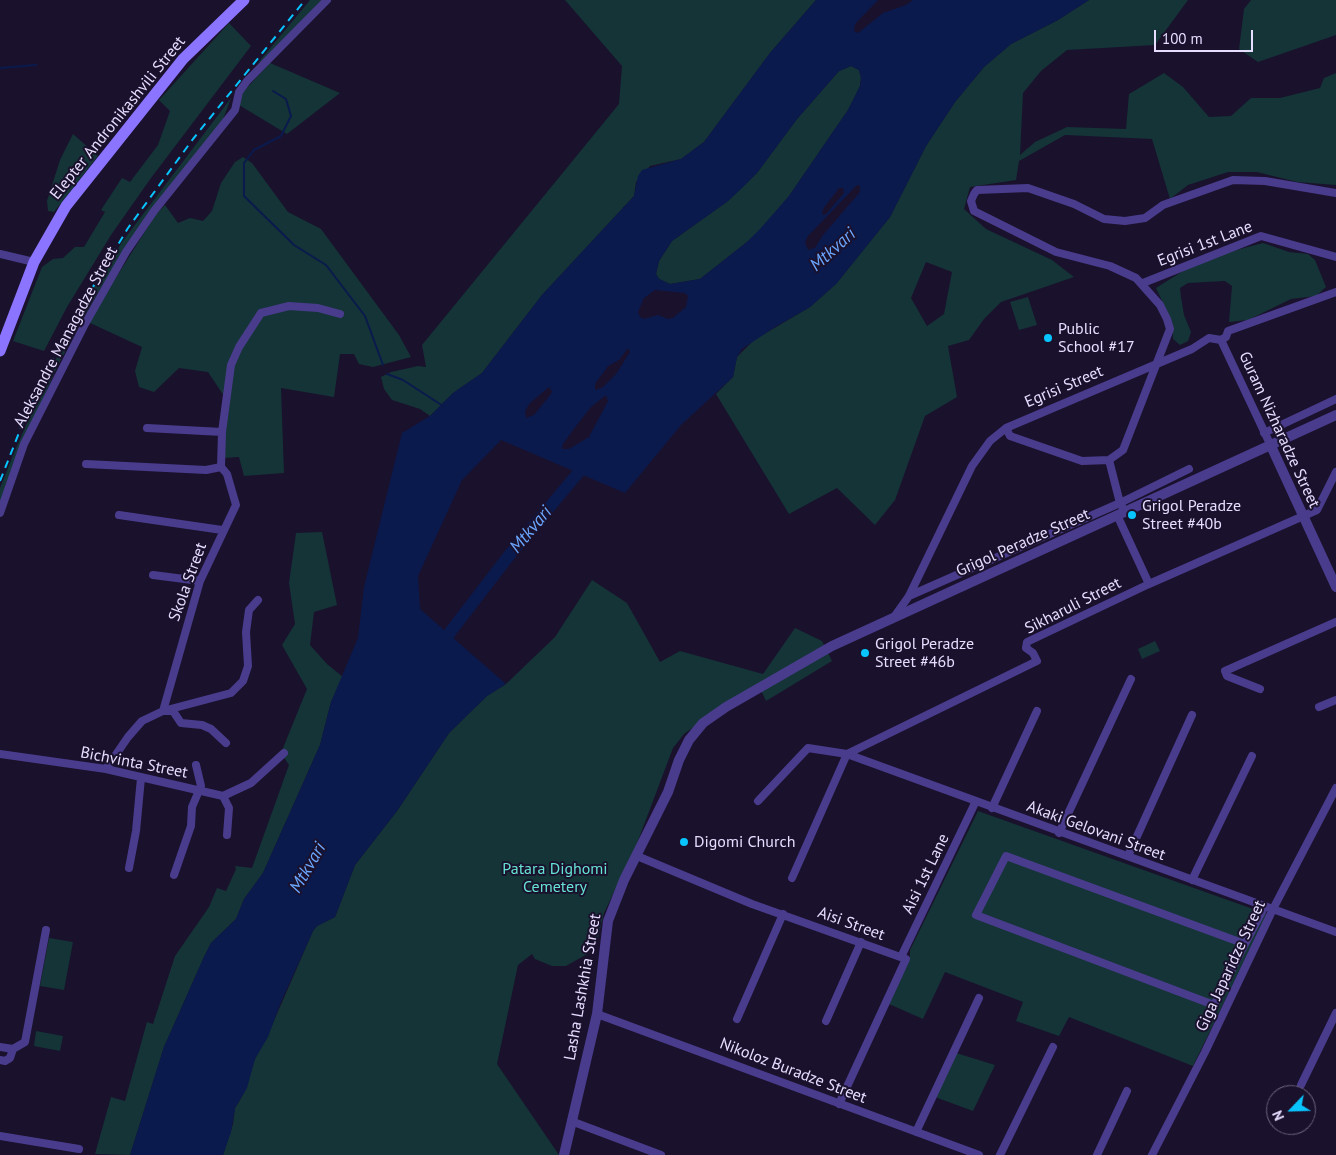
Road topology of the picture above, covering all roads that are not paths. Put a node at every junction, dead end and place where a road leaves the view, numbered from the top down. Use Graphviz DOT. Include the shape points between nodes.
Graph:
graph roads {
  1 [pos="244,0"];
  2 [pos="327,0"];
  3 [pos="1336,193"];
  4 [pos="0,254"];
  5 [pos="1336,257"];
  6 [pos="34,262"];
  7 [pos="1143,283"];
  8 [pos="1335,296"];
  9 [pos="340,314"];
  10 [pos="1221,340"];
  11 [pos="0,351"];
  12 [pos="1157,364"];
  13 [pos="1336,399"];
  14 [pos="1336,415"];
  15 [pos="147,428"];
  16 [pos="1006,428"];
  17 [pos="222,432"];
  18 [pos="1264,433"];
  19 [pos="1271,446"];
  20 [pos="1109,460"];
  21 [pos="86,464"];
  22 [pos="220,467"];
  23 [pos="1189,469"];
  24 [pos="1336,472"];
  25 [pos="1120,503"];
  26 [pos="0,513"];
  27 [pos="1302,514"];
  28 [pos="119,515"];
  29 [pos="1122,515"];
  30 [pos="222,530"];
  31 [pos="1333,574"];
  32 [pos="153,575"];
  33 [pos="200,581"];
  34 [pos="1148,584"];
  35 [pos="1336,587"];
  36 [pos="909,596"];
  37 [pos="258,600"];
  38 [pos="893,619"];
  39 [pos="1336,622"];
  40 [pos="1130,680"];
  41 [pos="1260,689"];
  42 [pos="1336,700"];
  43 [pos="726,706"];
  44 [pos="1319,707"];
  45 [pos="163,711"];
  46 [pos="1037,711"];
  47 [pos="1192,715"];
  48 [pos="226,743"];
  49 [pos="284,752"];
  50 [pos="0,754"];
  51 [pos="847,754"];
  52 [pos="1252,756"];
  53 [pos="196,765"];
  54 [pos="106,769"];
  55 [pos="141,778"];
  56 [pos="1336,788"];
  57 [pos="198,790"];
  58 [pos="223,796"];
  59 [pos="758,800"];
  60 [pos="975,802"];
  61 [pos="992,808"];
  62 [pos="1059,833"];
  63 [pos="227,835"];
  64 [pos="637,856"];
  65 [pos="1128,856"];
  66 [pos="129,868"];
  67 [pos="174,875"];
  68 [pos="792,878"];
  69 [pos="1192,880"];
  70 [pos="1265,906"];
  71 [pos="1273,909"];
  72 [pos="783,914"];
  73 [pos="46,930"];
  74 [pos="1336,932"];
  75 [pos="862,942"];
  76 [pos="1245,944"];
  77 [pos="901,957"];
  78 [pos="979,998"];
  79 [pos="1336,1013"];
  80 [pos="597,1014"];
  81 [pos="737,1019"];
  82 [pos="826,1021"];
  83 [pos="0,1047"];
  84 [pos="1053,1047"];
  85 [pos="13,1049"];
  86 [pos="0,1060"];
  87 [pos="1301,1085"];
  88 [pos="1127,1091"];
  89 [pos="839,1104"];
  90 [pos="571,1121"];
  91 [pos="916,1132"];
  92 [pos="0,1136"];
  93 [pos="79,1149"];
  94 [pos="564,1155"];
  95 [pos="661,1155"];
  96 [pos="980,1155"];
  97 [pos="1000,1155"];
  98 [pos="1097,1155"];
  99 [pos="1152,1155"];
  1 -- 6 [label="main road, Elepter Andronikashvili Street" via="183,59 98,163 66,206"];
  2 -- 26 [label="street, Aleksandre Managadze Street" via="247,81 239,92 235,110 126,252 24,444"];
  3 -- 7 [label="street" via="1265,181 1233,180 1163,205 1144,218 1125,221 1104,219 1074,204 1028,188 977,190 970,201 974,210 1056,252 1116,268"];
  4 -- 6 [label="street"];
  5 -- 7 [label="street, Egrisi 1st Lane" via="1261,236"];
  6 -- 11 [label="main road, Elepter Andronikashvili Street"];
  7 -- 12 [label="street" via="1160,305 1170,329"];
  8 -- 10 [label="street, Egrisi Street" via="1228,330"];
  9 -- 17 [label="street" via="318,308 289,306 261,314 231,365"];
  10 -- 12 [label="street, Egrisi Street" via="1209,338"];
  10 -- 18 [label="street, Guram Nizharadze Street"];
  12 -- 16 [label="street, Egrisi Street"];
  12 -- 20 [label="street" via="1123,450"];
  13 -- 18 [label="street"];
  14 -- 19 [label="street, Grigol Peradze Street"];
  15 -- 17 [label="street"];
  16 -- 20 [label="street" via="1010,436 1082,461"];
  16 -- 36 [label="street, Egrisi Street" via="990,442 972,466"];
  17 -- 22 [label="street"];
  18 -- 19 [label="street, Guram Nizharadze Street"];
  19 -- 27 [label="street, Guram Nizharadze Street"];
  19 -- 29 [label="street, Grigol Peradze Street"];
  20 -- 25 [label="street"];
  21 -- 22 [label="street" via="206,470"];
  22 -- 30 [label="street, Skola Street" via="227,474 236,505"];
  23 -- 25 [label="street"];
  24 -- 27 [label="street, Sikharuli Street" via="1317,510"];
  25 -- 29 [label="street"];
  25 -- 36 [label="street"];
  27 -- 31 [label="street, Guram Nizharadze Street"];
  27 -- 34 [label="street, Sikharuli Street"];
  28 -- 30 [label="street"];
  29 -- 34 [label="street"];
  29 -- 38 [label="street, Grigol Peradze Street"];
  30 -- 33 [label="street, Skola Street"];
  31 -- 35 [label="street, Guram Nizharadze Street"];
  32 -- 33 [label="street"];
  33 -- 45 [label="street, Skola Street"];
  34 -- 51 [label="street, Sikharuli Street" via="1027,642 1026,648 1037,661"];
  36 -- 38 [label="street, Egrisi Street"];
  37 -- 45 [label="street" via="249,610 246,632 248,666 243,682 231,692"];
  38 -- 43 [label="street, Grigol Peradze Street" via="820,652"];
  39 -- 41 [label="street" via="1224,671 1227,676"];
  40 -- 62 [label="street"];
  42 -- 44 [label="street"];
  43 -- 64 [label="street, Lasha Lashkhia Street" via="703,723 689,740"];
  45 -- 48 [label="street" via="173,711 181,723 211,729"];
  45 -- 54 [label="street" via="142,720"];
  46 -- 61 [label="street"];
  47 -- 65 [label="street"];
  49 -- 58 [label="street" via="251,783"];
  50 -- 54 [label="street, Bichvinta Street"];
  51 -- 59 [label="street, Akaki Gelovani Street" via="808,748"];
  51 -- 60 [label="street, Akaki Gelovani Street"];
  51 -- 68 [label="street"];
  52 -- 69 [label="street"];
  53 -- 57 [label="street" via="201,786"];
  54 -- 55 [label="street, Bichvinta Street"];
  55 -- 57 [label="street, Bichvinta Street"];
  55 -- 66 [label="street"];
  56 -- 71 [label="street, Giga Japaridze Street"];
  57 -- 58 [label="street, Bichvinta Street"];
  57 -- 67 [label="street" via="192,807 191,826"];
  58 -- 63 [label="street" via="229,808"];
  60 -- 61 [label="street, Akaki Gelovani Street"];
  60 -- 77 [label="street, Aisi 1st Lane"];
  61 -- 62 [label="street, Akaki Gelovani Street"];
  62 -- 65 [label="street, Akaki Gelovani Street"];
  64 -- 72 [label="street, Aisi Street"];
  64 -- 80 [label="street, Lasha Lashkhia Street" via="608,921"];
  65 -- 69 [label="street, Akaki Gelovani Street"];
  69 -- 70 [label="street, Akaki Gelovani Street"];
  70 -- 71 [label="street, Akaki Gelovani Street"];
  70 -- 76 [label="street"];
  71 -- 74 [label="street, Akaki Gelovani Street"];
  71 -- 99 [label="street, Giga Japaridze Street"];
  72 -- 75 [label="street, Aisi Street"];
  72 -- 81 [label="street"];
  73 -- 85 [label="street" via="25,1042"];
  75 -- 77 [label="street, Aisi Street"];
  75 -- 82 [label="street"];
  76 -- 76 [label="street" via="1006,856 976,915 1214,1004"];
  77 -- 89 [label="street, Aisi Street" via="906,959"];
  78 -- 91 [label="street"];
  79 -- 87 [label="street"];
  80 -- 89 [label="street, Nikoloz Buradze Street"];
  80 -- 90 [label="street, Lasha Lashkhia Street"];
  83 -- 85 [label="street"];
  84 -- 97 [label="street"];
  85 -- 86 [label="street" via="10,1058"];
  88 -- 98 [label="street"];
  89 -- 91 [label="street, Nikoloz Buradze Street"];
  90 -- 94 [label="street, Lasha Lashkhia Street"];
  90 -- 95 [label="street"];
  91 -- 96 [label="street, Nikoloz Buradze Street"];
  92 -- 93 [label="street"];
}
